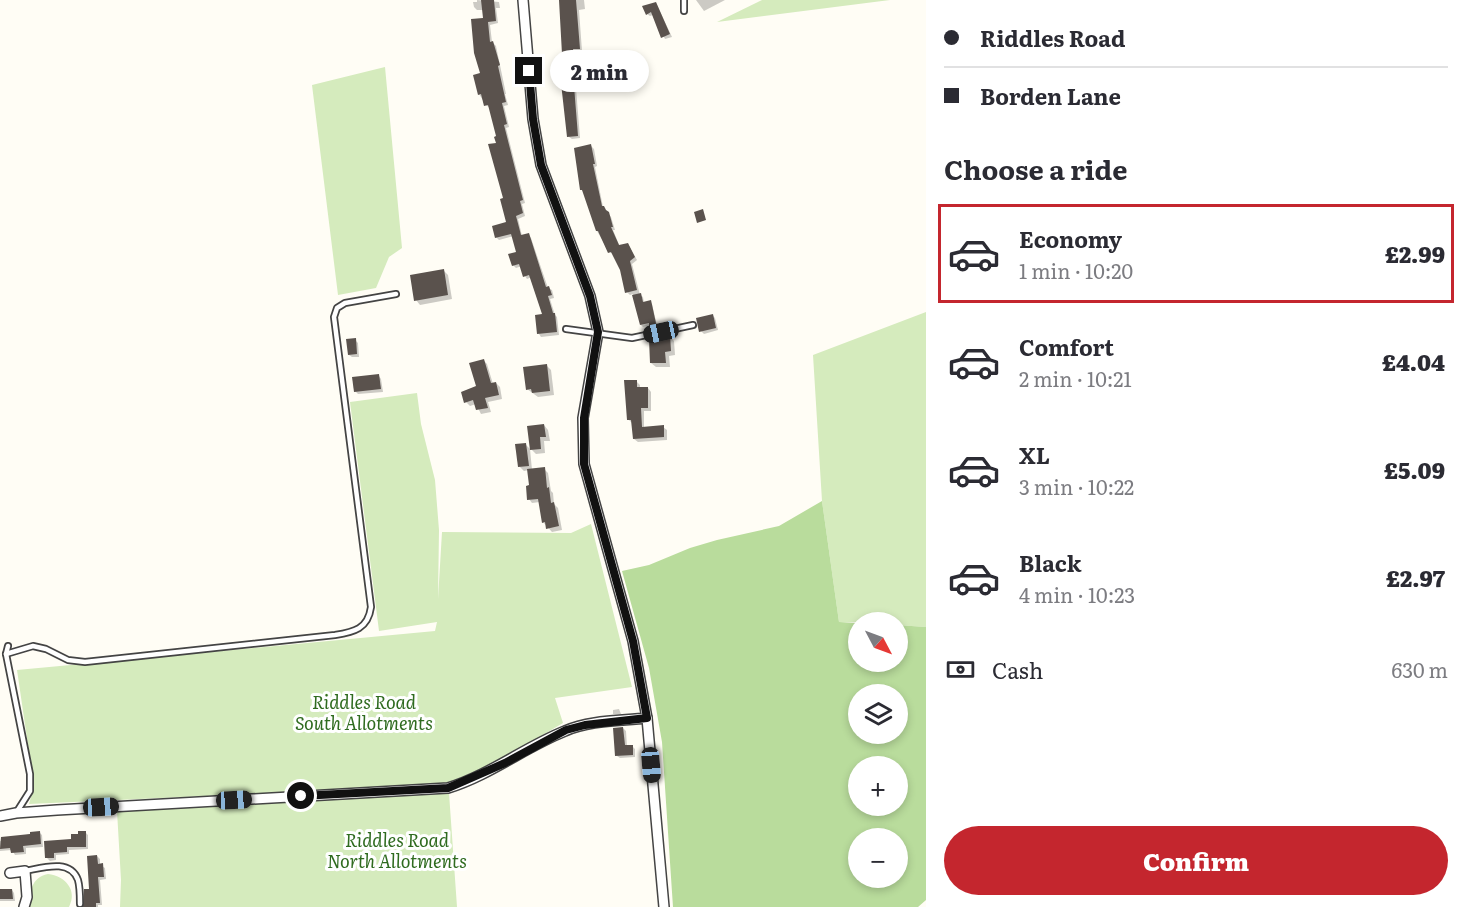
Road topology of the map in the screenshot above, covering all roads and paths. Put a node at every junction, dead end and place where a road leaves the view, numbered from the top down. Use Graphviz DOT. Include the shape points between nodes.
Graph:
graph roads {
  1 [pos="523,0"];
  2 [pos="684,0"];
  3 [pos="684,11"];
  4 [pos="396,294"];
  5 [pos="693,325"];
  6 [pos="566,328"];
  7 [pos="598,332"];
  8 [pos="8,646"];
  9 [pos="6,654"];
  10 [pos="647,718"];
  11 [pos="16,813"];
  12 [pos="0,816"];
  13 [pos="26,872"];
  14 [pos="10,873"];
  15 [pos="80,904"];
  16 [pos="24,907"];
  17 [pos="664,907"];
  1 -- 7 [label="street" via="541,165 590,296"];
  2 -- 3 [label="lane"];
  4 -- 9 [label="lane" via="345,303 333,317 371,607 370,616 361,626 334,635 86,662 68,660 33,646"];
  5 -- 7 [label="lane" via="632,338"];
  6 -- 7 [label="lane"];
  7 -- 10 [label="street" via="584,418 584,464 633,641"];
  8 -- 9 [label="lane"];
  9 -- 11 [label="lane" via="30,774 30,791"];
  10 -- 11 [label="street" via="566,730 448,788"];
  10 -- 17 [label="street"];
  11 -- 12 [label="street"];
  13 -- 14 [label="street"];
  13 -- 15 [label="lane" via="55,865 68,868 78,880"];
  13 -- 16 [label="street"];
}
